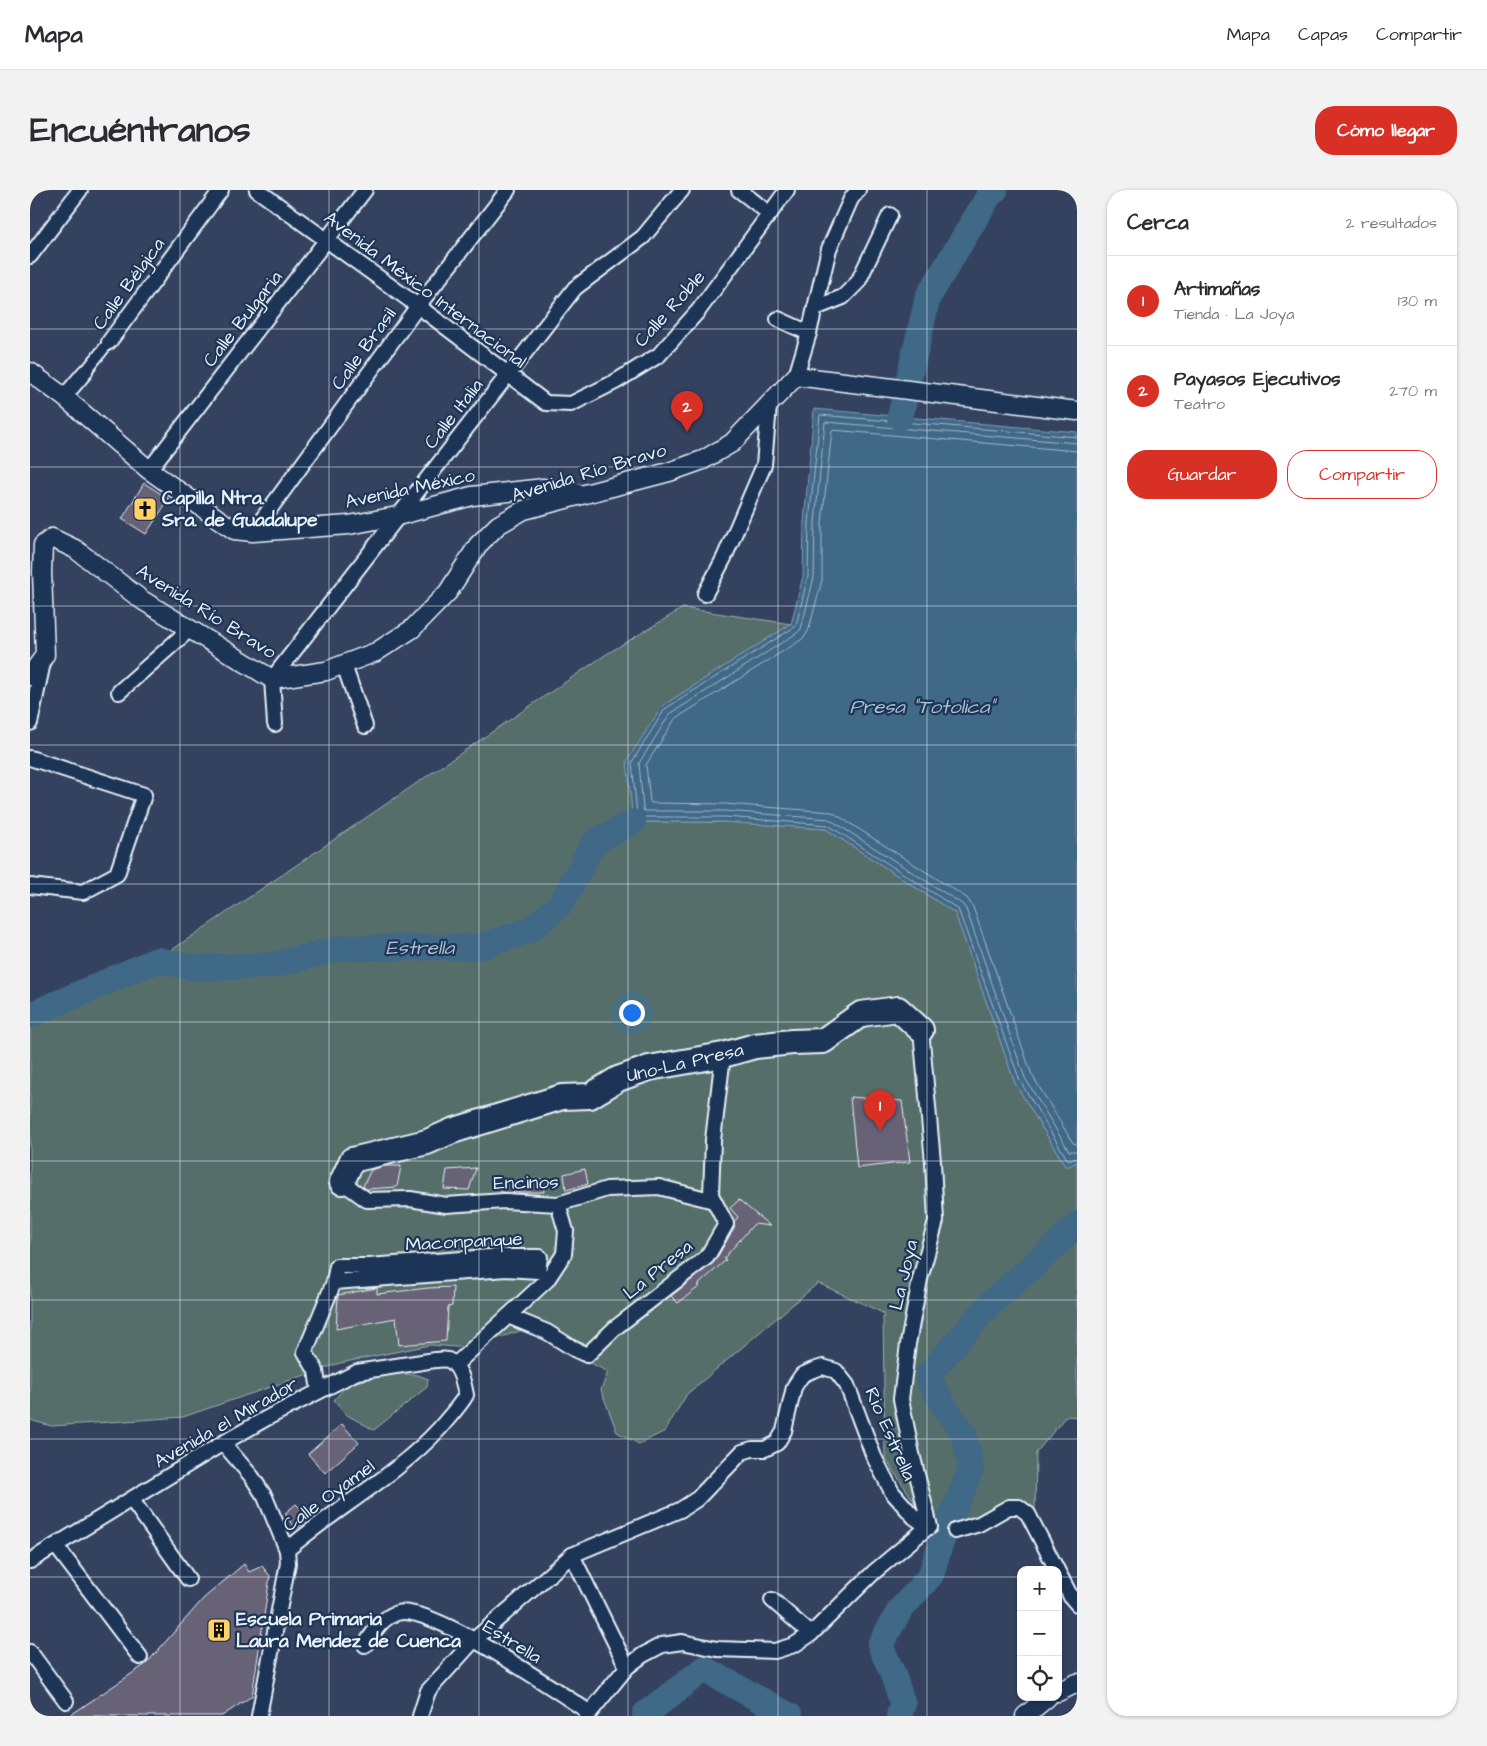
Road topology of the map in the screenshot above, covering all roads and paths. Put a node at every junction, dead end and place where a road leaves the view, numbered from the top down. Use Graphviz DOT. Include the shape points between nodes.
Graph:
graph roads {
  1 [pos="80,190"];
  2 [pos="220,190"];
  3 [pos="257,190"];
  4 [pos="365,190"];
  5 [pos="508,190"];
  6 [pos="682,190"];
  7 [pos="739,190"];
  8 [pos="787,190"];
  9 [pos="858,190"];
  10 [pos="770,214"];
  11 [pos="890,215"];
  12 [pos="328,240"];
  13 [pos="30,256"];
  14 [pos="418,306"];
  15 [pos="815,308"];
  16 [pos="778,319"];
  17 [pos="809,334"];
  18 [pos="109,342"];
  19 [pos="30,372"];
  20 [pos="85,372"];
  21 [pos="508,375"];
  22 [pos="796,376"];
  23 [pos="64,396"];
  24 [pos="546,403"];
  25 [pos="769,406"];
  26 [pos="1077,411"];
  27 [pos="149,470"];
  28 [pos="583,495"];
  29 [pos="397,516"];
  30 [pos="253,532"];
  31 [pos="705,594"];
  32 [pos="190,629"];
  33 [pos="44,655"];
  34 [pos="344,665"];
  35 [pos="30,676"];
  36 [pos="272,679"];
  37 [pos="119,692"];
  38 [pos="30,723"];
  39 [pos="275,724"];
  40 [pos="365,726"];
  41 [pos="30,758"];
  42 [pos="30,886"];
  43 [pos="921,1030"];
  44 [pos="723,1055"];
  45 [pos="342,1182"];
  46 [pos="714,1201"];
  47 [pos="558,1204"];
  48 [pos="334,1282"];
  49 [pos="508,1316"];
  50 [pos="455,1365"];
  51 [pos="319,1391"];
  52 [pos="223,1443"];
  53 [pos="132,1500"];
  54 [pos="929,1527"];
  55 [pos="955,1531"];
  56 [pos="56,1546"];
  57 [pos="287,1550"];
  58 [pos="572,1555"];
  59 [pos="30,1562"];
  60 [pos="1055,1566"];
  61 [pos="188,1579"];
  62 [pos="1062,1579"];
  63 [pos="772,1600"];
  64 [pos="1077,1604"];
  65 [pos="811,1634"];
  66 [pos="475,1639"];
  67 [pos="364,1645"];
  68 [pos="30,1652"];
  69 [pos="140,1657"];
  70 [pos="627,1667"];
  71 [pos="1077,1683"];
  72 [pos="1062,1690"];
  73 [pos="66,1701"];
  74 [pos="1043,1701"];
  75 [pos="588,1714"];
  76 [pos="259,1716"];
  77 [pos="420,1716"];
  78 [pos="1026,1716"];
  1 -- 13 [label="street"];
  2 -- 18 [label="street, Calle Bélgica"];
  3 -- 12 [label="street, Avenida México Internacional"];
  4 -- 12 [label="street, Calle Bulgaria"];
  5 -- 14 [label="street, Calle Brasil"];
  6 -- 21 [label="street, Calle Italia" via="643,237 575,288"];
  7 -- 10 [label="street"];
  8 -- 10 [label="street, Calle Roble"];
  9 -- 15 [label="street, Avenida Río Bravo" via="829,249"];
  10 -- 24 [label="street, Calle Roble" via="699,310 659,355 571,404"];
  11 -- 15 [label="street" via="858,282 843,297"];
  12 -- 14 [label="street, Avenida México Internacional"];
  12 -- 27 [label="street, Calle Bulgaria"];
  14 -- 21 [label="street, Avenida México Internacional"];
  14 -- 30 [label="street, Calle Brasil"];
  15 -- 17 [label="street, Avenida Río Bravo"];
  16 -- 17 [label="street"];
  17 -- 22 [label="street, Avenida Río Bravo"];
  18 -- 20 [label="street, Calle Bélgica"];
  19 -- 23 [label="street, Avenida México"];
  20 -- 23 [label="street, Calle Bélgica"];
  21 -- 24 [label="street, Avenida México Internacional"];
  21 -- 29 [label="street, Calle Italia"];
  22 -- 25 [label="street, Avenida Río Bravo"];
  22 -- 26 [label="street"];
  23 -- 27 [label="street, Avenida México"];
  25 -- 28 [label="street, Avenida Río Bravo" via="732,443 703,460"];
  25 -- 31 [label="street" via="764,464"];
  27 -- 30 [label="street, Avenida México" via="234,530"];
  28 -- 29 [label="street, Avenida México" via="544,488 472,496"];
  28 -- 34 [label="street, Avenida Río Bravo" via="524,510 498,525 478,545 448,592 412,629 376,652"];
  29 -- 30 [label="street, Avenida México" via="349,526"];
  29 -- 36 [label="street, Calle Italia"];
  32 -- 33 [label="street, Avenida Río Bravo" via="142,600 75,549 52,538 43,544"];
  32 -- 36 [label="street, Avenida Río Bravo"];
  32 -- 37 [label="street"];
  33 -- 35 [label="street"];
  33 -- 38 [label="street"];
  34 -- 36 [label="street, Avenida Río Bravo"];
  34 -- 40 [label="street"];
  36 -- 39 [label="street"];
  41 -- 42 [label="street" via="144,795 117,874 82,892"];
  43 -- 44 [label="highway, Uno-La Presa" via="898,1009 862,1014 823,1041 755,1046"];
  43 -- 54 [label="street, La Joya" via="936,1221 917,1297 901,1400"];
  44 -- 45 [label="highway, Uno-La Presa" via="649,1068 618,1079 590,1096 562,1097 426,1142 352,1160"];
  44 -- 46 [label="street, La Presa" via="713,1140 711,1195"];
  45 -- 47 [label="street, Encinos" via="367,1200 410,1198 446,1205 504,1201"];
  46 -- 47 [label="street, Encinos" via="658,1188 607,1189"];
  46 -- 49 [label="street, La Presa" via="726,1224 707,1257 615,1328 588,1356 547,1332"];
  47 -- 49 [label="street" via="566,1231 564,1254 547,1280"];
  48 -- 48 [label="street, Maconpanque" via="337,1266 540,1257 538,1271 506,1269"];
  48 -- 51 [label="street" via="305,1352 316,1371"];
  49 -- 50 [label="street"];
  50 -- 51 [label="street, Avenida el Mirador" via="447,1360 436,1360 357,1372"];
  50 -- 57 [label="street, Calle Oyamel" via="466,1394 460,1406 430,1439 389,1475"];
  51 -- 52 [label="street, Avenida el Mirador"];
  52 -- 53 [label="street, Avenida el Mirador"];
  52 -- 57 [label="street" via="265,1497"];
  53 -- 56 [label="street, Avenida el Mirador"];
  53 -- 61 [label="street"];
  54 -- 58 [label="street, Rio Estrella" via="892,1492 874,1457 847,1385 836,1371 823,1367 802,1376 794,1387 784,1431 776,1443 742,1452 697,1499 680,1510"];
  54 -- 65 [label="street" via="874,1572"];
  55 -- 60 [label="street" via="979,1524 1009,1507 1019,1507 1028,1514"];
  56 -- 59 [label="street, Avenida el Mirador"];
  56 -- 69 [label="street"];
  57 -- 76 [label="street, Calle Oyamel" via="288,1563"];
  58 -- 66 [label="street, Rio Estrella"];
  58 -- 70 [label="street"];
  62 -- 64 [label="street"];
  63 -- 65 [label="street"];
  65 -- 70 [label="street" via="775,1651 717,1649 682,1642 662,1645"];
  66 -- 67 [label="street, Estrella" via="415,1613 398,1613 382,1620"];
  66 -- 75 [label="street, Estrella"];
  66 -- 77 [label="street, Rio Estrella" via="428,1691"];
  68 -- 73 [label="street"];
  70 -- 75 [label="street"];
  71 -- 72 [label="street"];
  74 -- 78 [label="street"];
}
